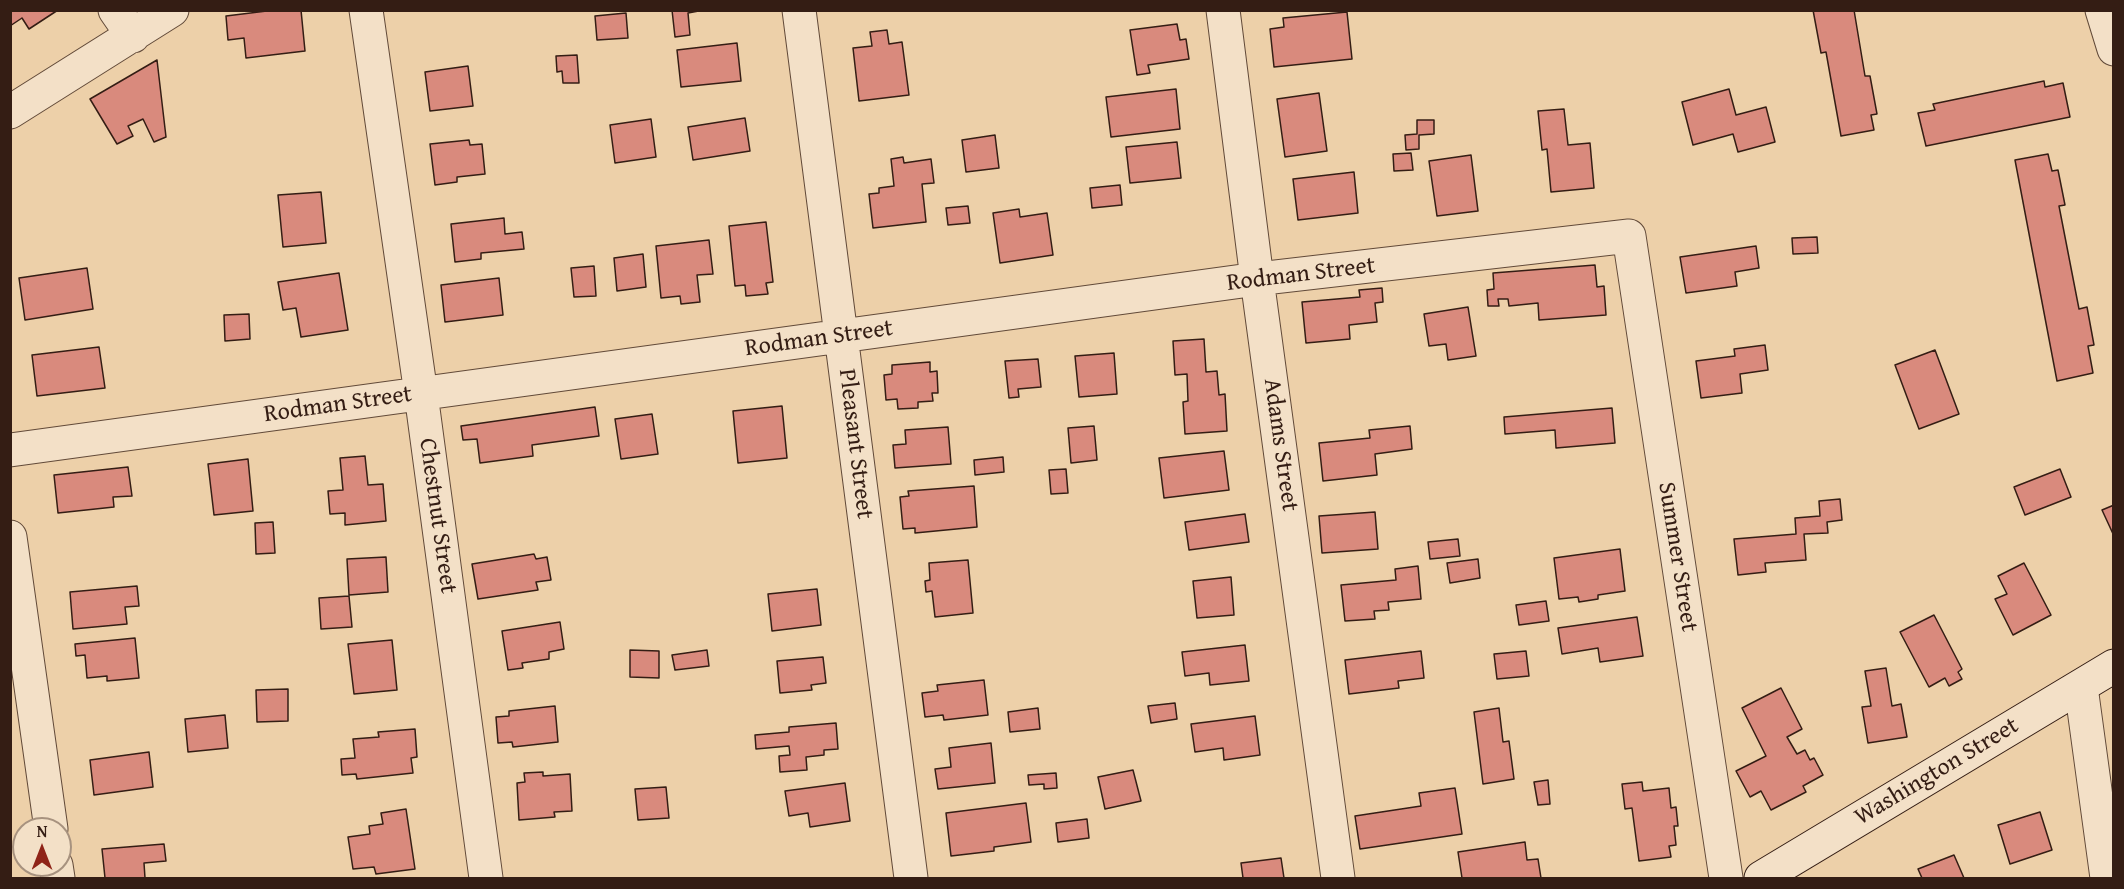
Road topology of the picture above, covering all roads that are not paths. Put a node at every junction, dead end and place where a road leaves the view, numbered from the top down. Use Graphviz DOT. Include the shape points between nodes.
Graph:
graph roads {
  1 [pos="172,10"];
  2 [pos="366,10"];
  3 [pos="799,10"];
  4 [pos="1223,10"];
  5 [pos="2102,10"];
  6 [pos="124,23"];
  7 [pos="2114,49"];
  8 [pos="10,112"];
  9 [pos="1629,236"];
  10 [pos="1257,279"];
  11 [pos="841,336"];
  12 [pos="421,394"];
  13 [pos="10,450"];
  14 [pos="10,537"];
  15 [pos="2114,666"];
  16 [pos="2080,687"];
  17 [pos="49,817"];
  18 [pos="486,879"];
  19 [pos="911,879"];
  20 [pos="1338,879"];
  21 [pos="1726,879"];
  22 [pos="1761,879"];
  23 [pos="2107,879"];
  1 -- 6 [label="street"];
  2 -- 12 [label="street, Chestnut Street"];
  3 -- 11 [label="street, Pleasant Street"];
  4 -- 10 [label="street, Adams Street"];
  5 -- 7 [label="street"];
  6 -- 8 [label="street"];
  9 -- 10 [label="street, Rodman Street"];
  9 -- 21 [label="street, Summer Street"];
  10 -- 11 [label="street, Rodman Street"];
  10 -- 20 [label="street, Adams Street"];
  11 -- 12 [label="street, Rodman Street"];
  11 -- 19 [label="street, Pleasant Street"];
  12 -- 13 [label="street, Rodman Street"];
  12 -- 18 [label="street, Chestnut Street"];
  14 -- 17 [label="street"];
  15 -- 16 [label="street, Washington Street"];
  16 -- 22 [label="street, Washington Street"];
  16 -- 23 [label="street"];
}
